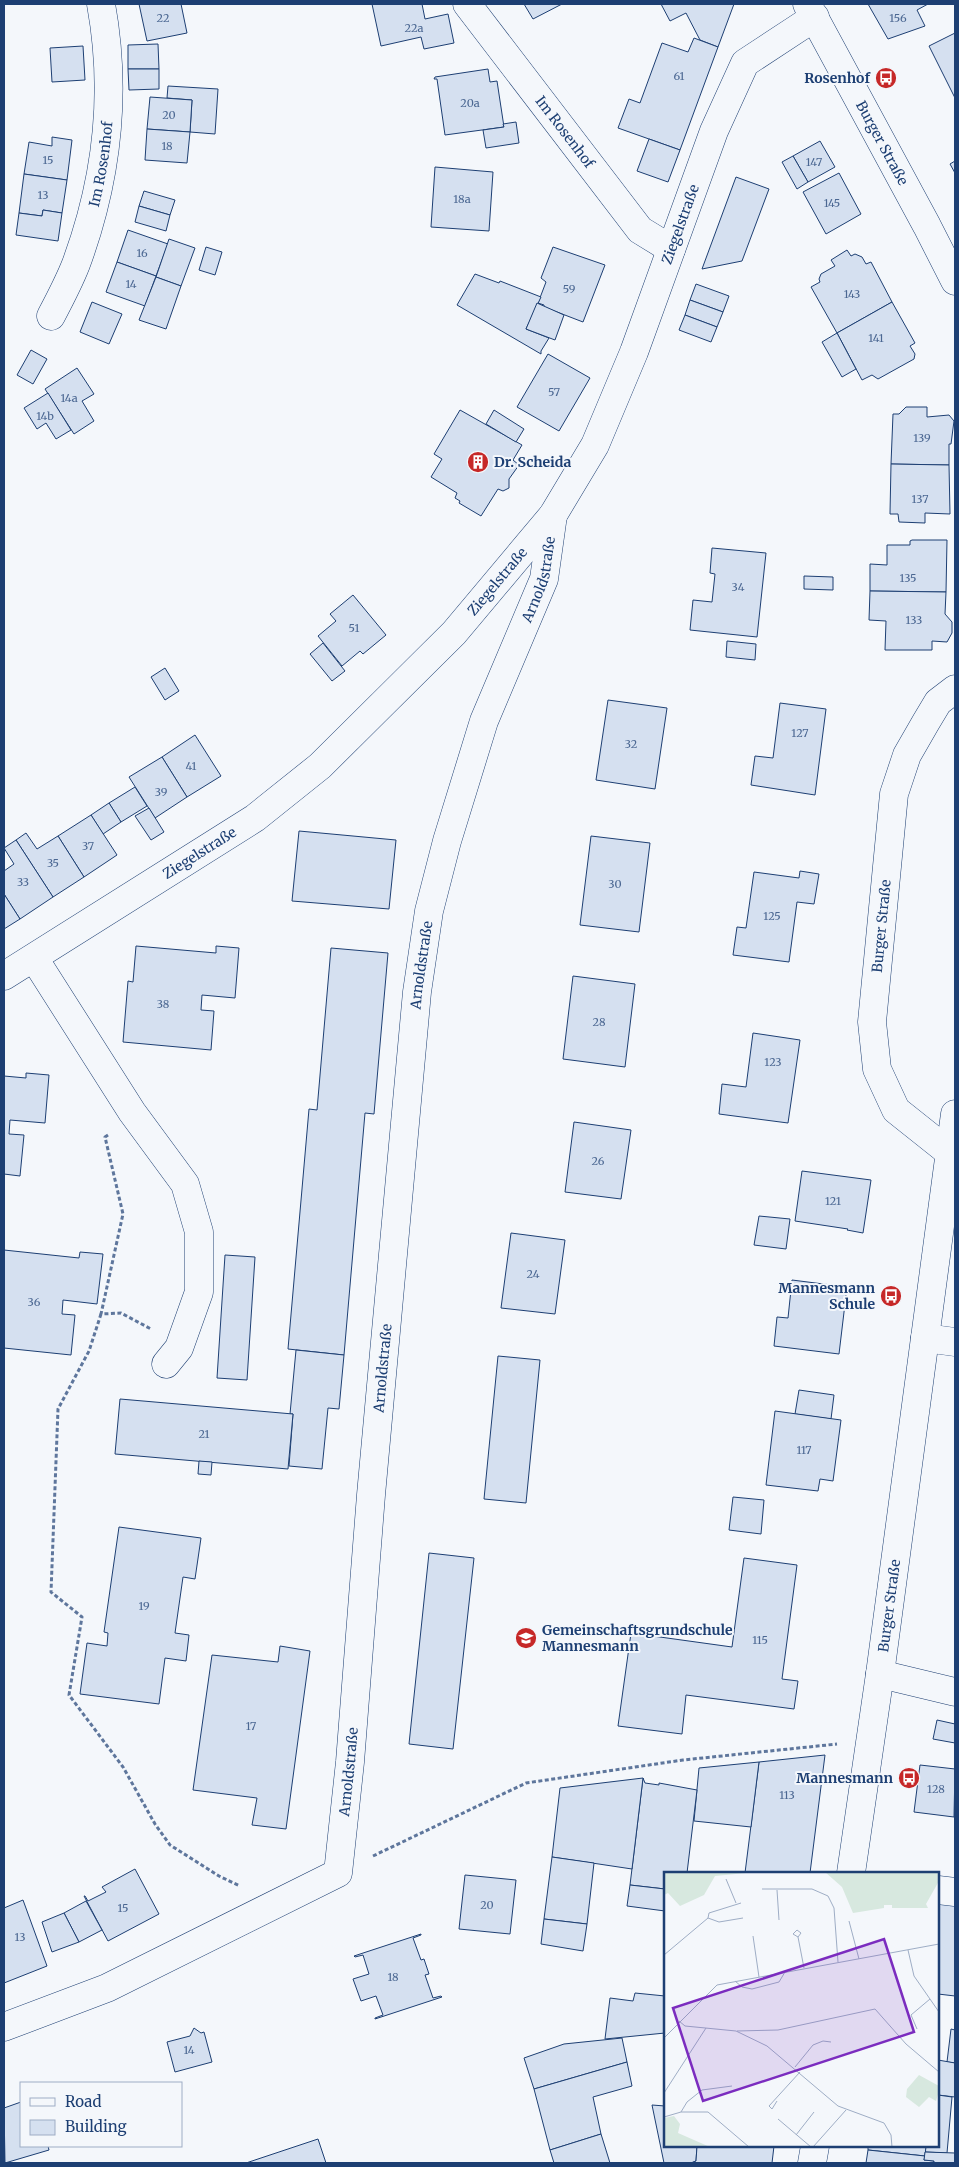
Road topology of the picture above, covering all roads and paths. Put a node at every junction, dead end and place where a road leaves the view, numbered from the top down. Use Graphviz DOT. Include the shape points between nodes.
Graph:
graph roads {
  1 [pos="101,4"];
  2 [pos="467,4"];
  3 [pos="811,10"];
  4 [pos="671,249"];
  5 [pos="955,281"];
  6 [pos="52,316"];
  7 [pos="553,515"];
  8 [pos="955,689"];
  9 [pos="34,958"];
  10 [pos="4,976"];
  11 [pos="132,1112"];
  12 [pos="955,1114"];
  13 [pos="950,1153"];
  14 [pos="101,1314"];
  15 [pos="925,1338"];
  16 [pos="955,1342"];
  17 [pos="173,1356"];
  18 [pos="880,1674"];
  19 [pos="955,1692"];
  20 [pos="871,1740"];
  21 [pos="338,1872"];
  22 [pos="851,1872"];
  23 [pos="939,1890"];
  24 [pos="955,1892"];
  25 [pos="276,1904"];
  26 [pos="4,2028"];
  27 [pos="815,2147"];
  28 [pos="812,2163"];
  1 -- 6 [label="street, Im Rosenhof" via="109,68 104,162 76,264"];
  2 -- 4 [label="street, Im Rosenhof" via="640,230"];
  3 -- 4 [label="street, Ziegelstraße" via="744,63 714,131"];
  3 -- 5 [label="street, Burger Straße"];
  4 -- 7 [label="street, Ziegelstraße" via="634,352 595,445"];
  7 -- 9 [label="street, Ziegelstraße" via="454,633 320,766 255,818"];
  7 -- 21 [label="street, Arnoldstraße" via="544,579 484,721 446,841 429,911 415,1011"];
  8 -- 13 [label="street, Burger Straße" via="938,702 926,722 907,755 894,794 872,1022 877,1069 896,1110"];
  9 -- 10 [label="street, Ziegelstraße"];
  9 -- 11 [label="street"];
  11 -- 14 [label="path" via="105,1137 124,1214"];
  11 -- 17 [label="street" via="185,1184 199,1232 199,1292"];
  12 -- 13 [label="street, Burger Straße"];
  13 -- 15 [label="street, Burger Straße"];
  14 -- 17 [label="path" via="121,1313 147,1326"];
  14 -- 25 [label="path" via="89,1351 58,1409 51,1592 82,1617 69,1695 122,1767 170,1845 219,1876"];
  15 -- 16 [label="street"];
  15 -- 18 [label="street, Burger Straße"];
  18 -- 19 [label="street"];
  18 -- 20 [label="street, Burger Straße"];
  20 -- 21 [label="path" via="683,1760 526,1783"];
  20 -- 22 [label="street, Burger Straße"];
  21 -- 25 [label="street"];
  23 -- 24 [label="street"];
  25 -- 26 [label="street" via="107,1988"];
  27 -- 28 [label="street"];
}
